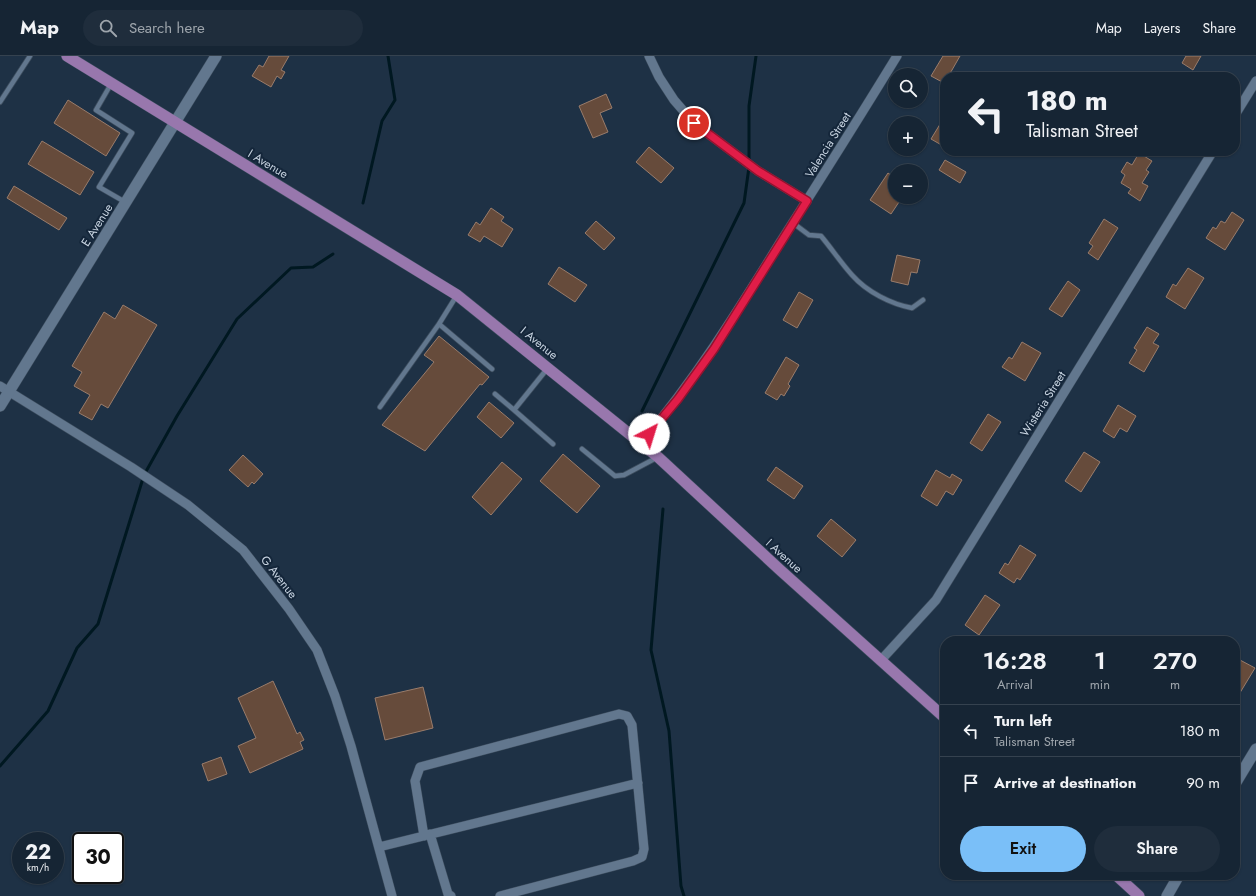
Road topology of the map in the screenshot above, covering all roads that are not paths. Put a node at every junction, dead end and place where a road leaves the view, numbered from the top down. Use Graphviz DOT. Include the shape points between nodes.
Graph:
graph roads {
  1 [pos="30,56"];
  2 [pos="67,56"];
  3 [pos="216,56"];
  4 [pos="649,56"];
  5 [pos="897,56"];
  6 [pos="1256,81"];
  7 [pos="112,84"];
  8 [pos="0,102"];
  9 [pos="1240,107"];
  10 [pos="175,123"];
  11 [pos="1210,156"];
  12 [pos="807,201"];
  13 [pos="126,203"];
  14 [pos="793,223"];
  15 [pos="457,295"];
  16 [pos="923,300"];
  17 [pos="439,324"];
  18 [pos="548,367"];
  19 [pos="492,369"];
  20 [pos="5,388"];
  21 [pos="496,394"];
  22 [pos="0,406"];
  23 [pos="380,406"];
  24 [pos="514,410"];
  25 [pos="641,443"];
  26 [pos="553,444"];
  27 [pos="582,449"];
  28 [pos="658,457"];
  29 [pos="882,659"];
  30 [pos="940,713"];
  31 [pos="1256,749"];
  32 [pos="1240,776"];
  33 [pos="638,783"];
  34 [pos="427,835"];
  35 [pos="379,847"];
  36 [pos="1121,880"];
  37 [pos="1177,880"];
  38 [pos="392,896"];
  39 [pos="451,896"];
  40 [pos="500,896"];
  41 [pos="1139,896"];
  42 [pos="1167,896"];
  1 -- 8 [label="lane"];
  2 -- 7 [label="main road, I Avenue"];
  3 -- 10 [label="street, E Avenue"];
  4 -- 12 [label="street" via="659,77 694,123 758,171"];
  5 -- 12 [label="street, Valencia Street"];
  6 -- 9 [label="street"];
  7 -- 10 [label="main road, I Avenue"];
  7 -- 13 [label="lane" via="96,110 132,133 99,187"];
  10 -- 13 [label="street, E Avenue"];
  10 -- 15 [label="main road, I Avenue"];
  11 -- 29 [label="street, Wisteria Street" via="936,600"];
  12 -- 14 [label="street, Valencia Street"];
  13 -- 20 [label="street, E Avenue"];
  14 -- 16 [label="lane" via="809,235 820,236 852,276 865,287 896,305 912,308"];
  14 -- 25 [label="street, Valencia Street" via="714,349 678,399"];
  15 -- 17 [label="lane"];
  15 -- 18 [label="main road, I Avenue"];
  17 -- 19 [label="lane"];
  17 -- 23 [label="lane"];
  18 -- 24 [label="lane"];
  18 -- 25 [label="main road, I Avenue"];
  20 -- 22 [label="street, E Avenue"];
  20 -- 35 [label="street, G Avenue" via="188,505 243,550 317,650 351,746"];
  21 -- 24 [label="lane"];
  24 -- 26 [label="lane"];
  25 -- 28 [label="main road, I Avenue"];
  27 -- 28 [label="lane" via="615,476 629,473"];
  28 -- 29 [label="main road, I Avenue" via="779,569"];
  29 -- 30 [label="main road, I Avenue"];
  31 -- 32 [label="street"];
  33 -- 34 [label="street"];
  33 -- 34 [label="street" via="632,725 628,716 619,714 420,767 415,781"];
  33 -- 40 [label="street" via="644,849 642,856 633,861"];
  34 -- 35 [label="street"];
  34 -- 39 [label="street" via="448,894"];
  35 -- 38 [label="street, G Avenue"];
  36 -- 41 [label="main road"];
  37 -- 42 [label="street"];
}
